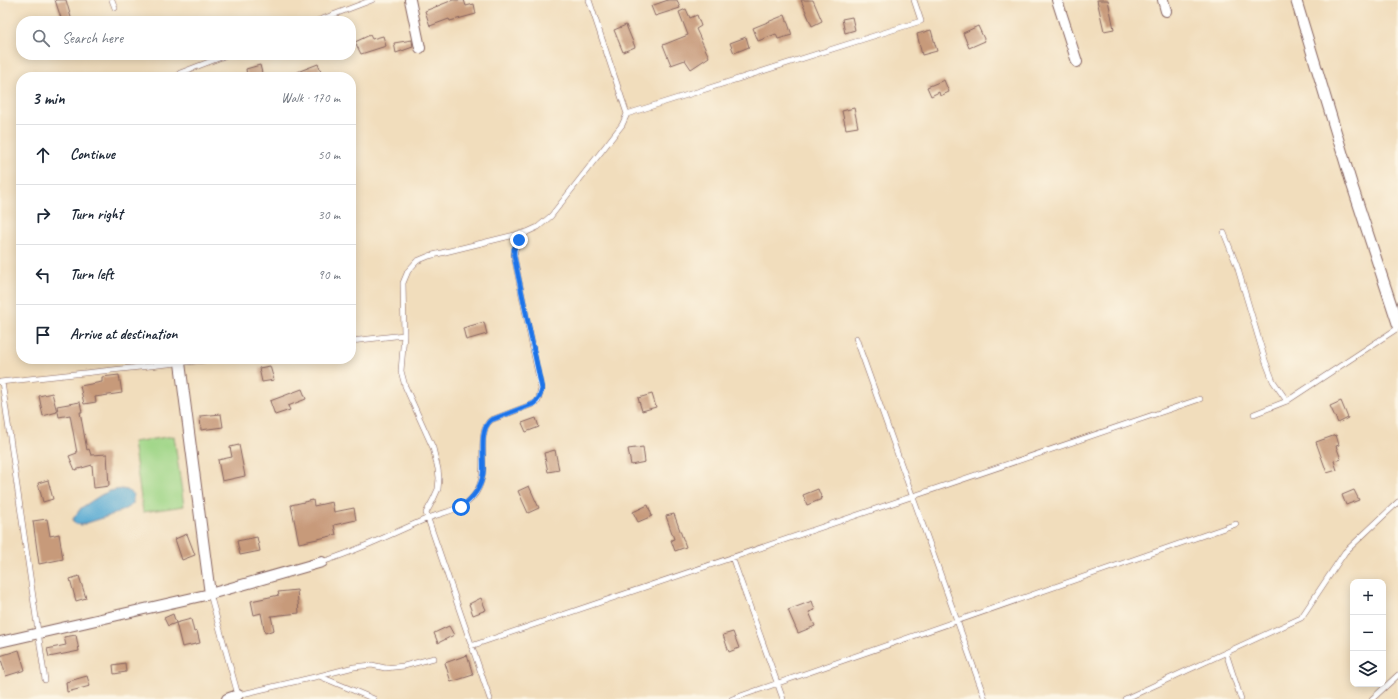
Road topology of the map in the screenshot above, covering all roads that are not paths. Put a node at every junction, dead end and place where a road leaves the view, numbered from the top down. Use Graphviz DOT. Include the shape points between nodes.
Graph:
graph roads {
  1 [pos="112,0"];
  2 [pos="372,0"];
  3 [pos="410,0"];
  4 [pos="589,0"];
  5 [pos="914,0"];
  6 [pos="1057,0"];
  7 [pos="1163,0"];
  8 [pos="1296,0"];
  9 [pos="114,8"];
  10 [pos="1166,11"];
  11 [pos="330,16"];
  12 [pos="420,48"];
  13 [pos="214,60"];
  14 [pos="1077,62"];
  15 [pos="183,72"];
  16 [pos="627,114"];
  17 [pos="527,232"];
  18 [pos="1224,233"];
  19 [pos="1398,327"];
  20 [pos="404,335"];
  21 [pos="856,338"];
  22 [pos="356,340"];
  23 [pos="180,364"];
  24 [pos="1,382"];
  25 [pos="1200,399"];
  26 [pos="1287,401"];
  27 [pos="1254,414"];
  28 [pos="912,496"];
  29 [pos="1398,502"];
  30 [pos="427,519"];
  31 [pos="1236,524"];
  32 [pos="732,557"];
  33 [pos="322,562"];
  34 [pos="210,594"];
  35 [pos="957,621"];
  36 [pos="38,633"];
  37 [pos="0,642"];
  38 [pos="471,646"];
  39 [pos="1226,653"];
  40 [pos="434,658"];
  41 [pos="1398,675"];
  42 [pos="318,676"];
  43 [pos="45,680"];
  44 [pos="777,683"];
  45 [pos="239,697"];
  46 [pos="227,699"];
  47 [pos="374,699"];
  48 [pos="490,699"];
  49 [pos="732,699"];
  50 [pos="783,699"];
  51 [pos="985,699"];
  52 [pos="1125,699"];
  53 [pos="1241,699"];
  54 [pos="1372,699"];
  1 -- 9 [label="lane"];
  2 -- 11 [label="lane"];
  3 -- 12 [label="street"];
  4 -- 16 [label="lane"];
  5 -- 16 [label="lane" via="921,21"];
  6 -- 14 [label="street"];
  7 -- 10 [label="street"];
  8 -- 19 [label="street"];
  13 -- 15 [label="lane"];
  16 -- 17 [label="lane" via="622,125 550,216"];
  17 -- 20 [label="lane" via="417,260 403,283"];
  17 -- 30 [label="lane" via="514,249 514,256 542,389 540,396 533,404 487,423 483,474 476,493 461,507"];
  18 -- 26 [label="lane" via="1237,266 1265,360 1273,381"];
  19 -- 26 [label="lane"];
  20 -- 22 [label="lane"];
  20 -- 30 [label="lane" via="401,371 432,448 439,478 438,489 426,513"];
  21 -- 28 [label="lane"];
  23 -- 24 [label="lane"];
  23 -- 34 [label="street"];
  24 -- 36 [label="lane"];
  25 -- 28 [label="lane"];
  26 -- 27 [label="lane"];
  28 -- 32 [label="lane"];
  28 -- 35 [label="lane"];
  29 -- 39 [label="lane" via="1345,552 1301,618"];
  30 -- 33 [label="lane" via="366,547"];
  30 -- 38 [label="lane"];
  31 -- 35 [label="lane"];
  32 -- 38 [label="lane"];
  32 -- 44 [label="lane"];
  33 -- 34 [label="street"];
  34 -- 36 [label="street"];
  34 -- 45 [label="lane"];
  35 -- 44 [label="lane"];
  35 -- 51 [label="lane"];
  36 -- 37 [label="street"];
  36 -- 43 [label="lane"];
  38 -- 48 [label="lane"];
  39 -- 52 [label="lane"];
  39 -- 53 [label="lane"];
  40 -- 42 [label="lane" via="404,666 354,667"];
  41 -- 54 [label="lane"];
  42 -- 45 [label="lane"];
  42 -- 47 [label="lane"];
  44 -- 49 [label="lane"];
  44 -- 50 [label="lane"];
  45 -- 46 [label="street"];
}
